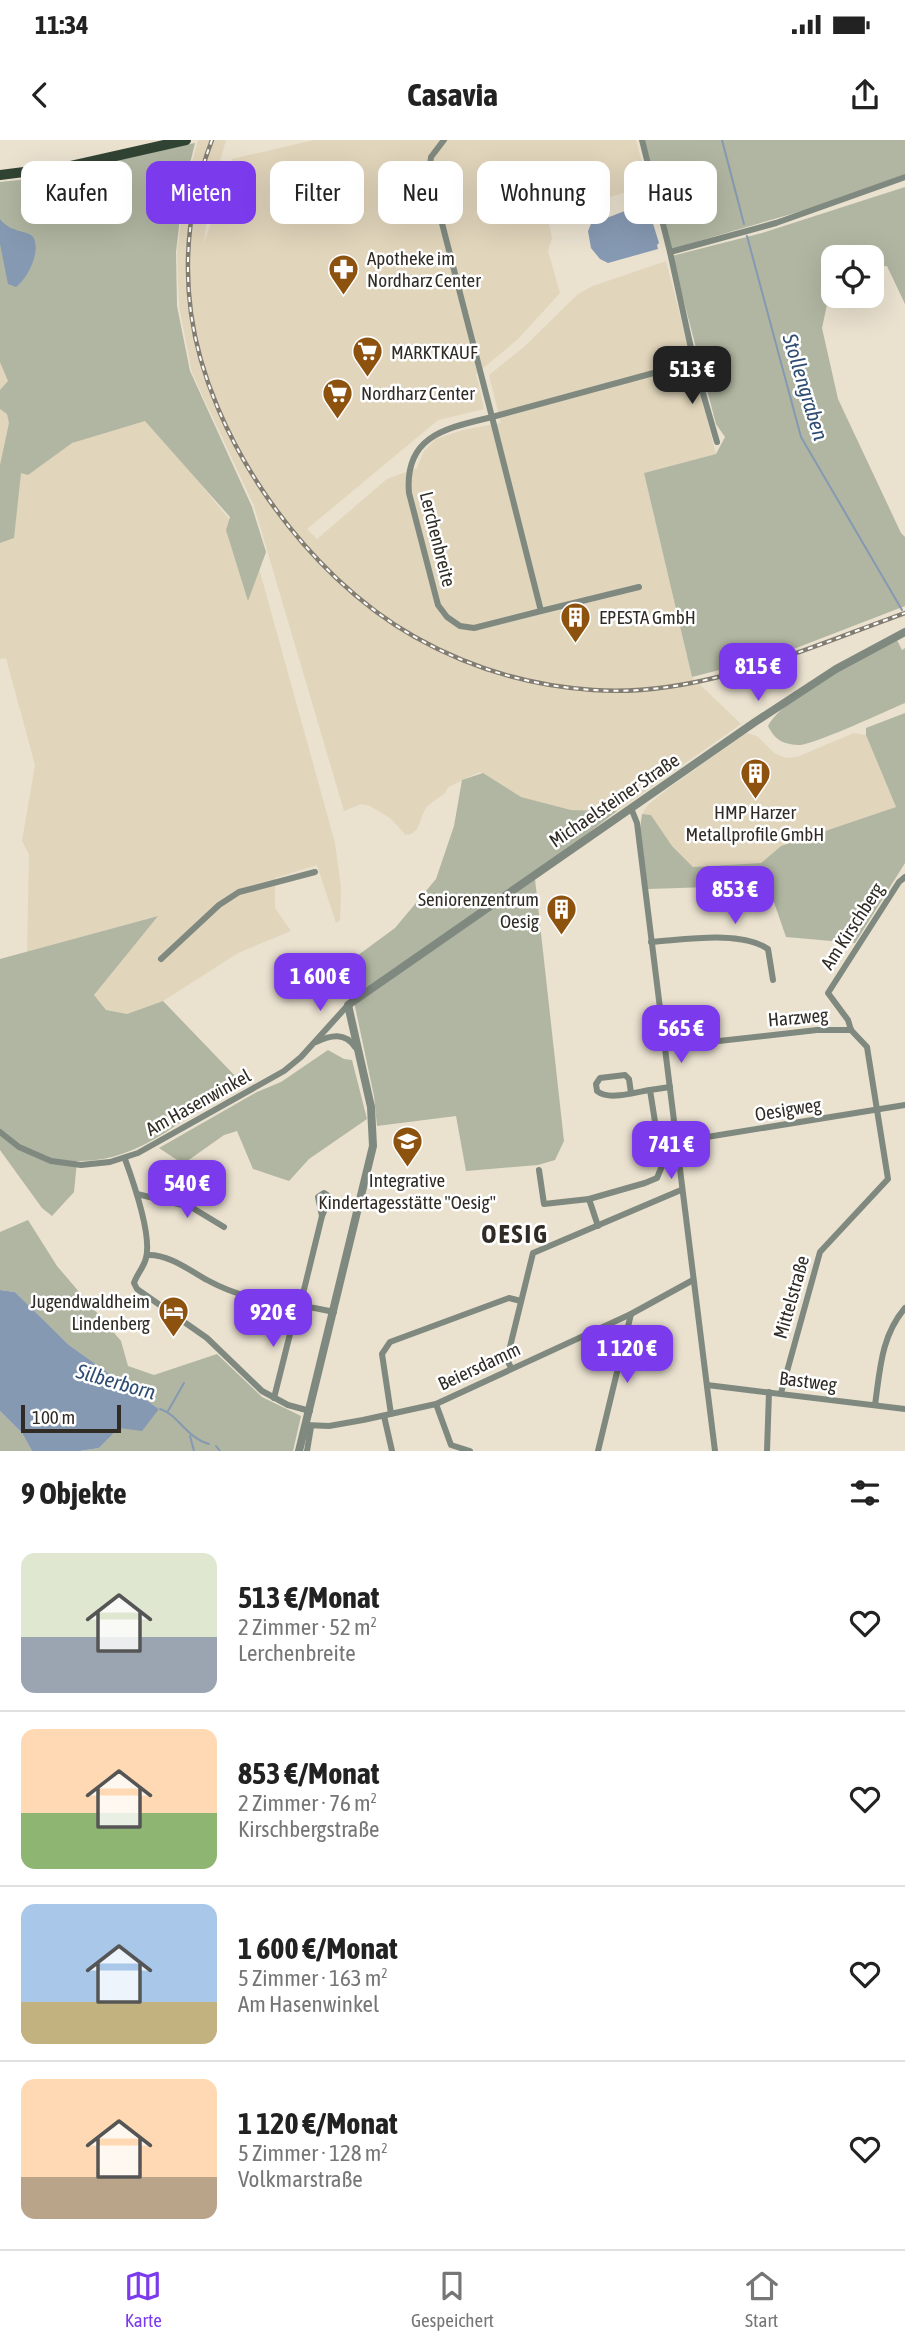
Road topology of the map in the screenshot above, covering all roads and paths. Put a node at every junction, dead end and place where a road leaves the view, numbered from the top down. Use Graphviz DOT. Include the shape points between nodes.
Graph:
graph roads {
  1 [pos="186,140"];
  2 [pos="444,140"];
  3 [pos="642,140"];
  4 [pos="0,175"];
  5 [pos="905,177"];
  6 [pos="670,252"];
  7 [pos="694,362"];
  8 [pos="492,417"];
  9 [pos="717,442"];
  10 [pos="639,587"];
  11 [pos="541,611"];
  12 [pos="905,632"];
  13 [pos="631,808"];
  14 [pos="315,872"];
  15 [pos="905,877"];
  16 [pos="651,942"];
  17 [pos="161,959"];
  18 [pos="773,980"];
  19 [pos="828,993"];
  20 [pos="348,1005"];
  21 [pos="851,1030"];
  22 [pos="314,1043"];
  23 [pos="665,1047"];
  24 [pos="357,1050"];
  25 [pos="670,1087"];
  26 [pos="650,1090"];
  27 [pos="631,1093"];
  28 [pos="905,1105"];
  29 [pos="877,1110"];
  30 [pos="0,1132"];
  31 [pos="676,1142"];
  32 [pos="125,1159"];
  33 [pos="540,1170"];
  34 [pos="212,1178"];
  35 [pos="681,1190"];
  36 [pos="137,1194"];
  37 [pos="589,1199"];
  38 [pos="191,1207"];
  39 [pos="322,1216"];
  40 [pos="598,1226"];
  41 [pos="224,1227"];
  42 [pos="147,1255"];
  43 [pos="693,1280"];
  44 [pos="521,1301"];
  45 [pos="298,1306"];
  46 [pos="905,1308"];
  47 [pos="334,1312"];
  48 [pos="631,1314"];
  49 [pos="511,1368"];
  50 [pos="706,1385"];
  51 [pos="769,1392"];
  52 [pos="781,1393"];
  53 [pos="274,1398"];
  54 [pos="436,1404"];
  55 [pos="875,1405"];
  56 [pos="905,1409"];
  57 [pos="388,1415"];
  58 [pos="309,1420"];
  59 [pos="454,1449"];
  60 [pos="299,1451"];
  61 [pos="307,1451"];
  62 [pos="392,1451"];
  63 [pos="471,1451"];
  64 [pos="598,1451"];
  65 [pos="715,1451"];
  66 [pos="767,1451"];
  1 -- 4 [label="main road" via="71,166"];
  2 -- 8 [label="street" via="429,164"];
  3 -- 6 [label="street"];
  5 -- 6 [label="street" via="776,223"];
  6 -- 7 [label="street"];
  7 -- 8 [label="street, Lerchenbreite"];
  7 -- 9 [label="street"];
  8 -- 11 [label="street"];
  8 -- 11 [label="street, Lerchenbreite" via="449,428 425,440 412,461 409,493 438,605 447,617 474,628"];
  10 -- 11 [label="street, Lerchenbreite"];
  12 -- 13 [label="street, Michaelsteiner Straße" via="836,669"];
  13 -- 16 [label="street"];
  13 -- 20 [label="street, Michaelsteiner Straße"];
  14 -- 17 [label="street" via="239,892"];
  15 -- 19 [label="street, Am Kirschberg"];
  16 -- 18 [label="street" via="751,942 768,949"];
  16 -- 23 [label="street"];
  19 -- 21 [label="street, Harzweg"];
  20 -- 22 [label="street, Am Hasenwinkel"];
  20 -- 24 [label="street"];
  21 -- 23 [label="street, Harzweg"];
  21 -- 29 [label="street, Harzweg" via="867,1047"];
  22 -- 24 [label="street" via="336,1035 348,1039"];
  22 -- 32 [label="street, Am Hasenwinkel" via="269,1080"];
  23 -- 25 [label="street"];
  24 -- 47 [label="street" via="371,1107 373,1146"];
  25 -- 26 [label="street"];
  25 -- 31 [label="street"];
  26 -- 27 [label="street"];
  26 -- 37 [label="street" via="661,1172 645,1183"];
  27 -- 27 [label="street" via="602,1095 596,1084 600,1078 625,1074"];
  28 -- 29 [label="street, Oesigweg"];
  29 -- 31 [label="street, Oesigweg"];
  29 -- 52 [label="street, Mittelstraße" via="888,1179 820,1252"];
  30 -- 32 [label="street, Am Hasenwinkel" via="27,1151 61,1163 88,1165"];
  31 -- 35 [label="street"];
  32 -- 36 [label="street"];
  33 -- 37 [label="street" via="544,1205"];
  34 -- 38 [label="street"];
  35 -- 40 [label="street"];
  35 -- 43 [label="street"];
  36 -- 38 [label="street"];
  36 -- 42 [label="street"];
  37 -- 40 [label="street"];
  38 -- 41 [label="street"];
  39 -- 45 [label="street"];
  40 -- 44 [label="street" via="533,1253"];
  42 -- 45 [label="street" via="176,1262 242,1295"];
  42 -- 53 [label="street" via="134,1283 137,1289 207,1338"];
  43 -- 48 [label="street, Beiersdamm"];
  43 -- 50 [label="street"];
  44 -- 49 [label="street" via="507,1359"];
  44 -- 57 [label="street" via="509,1298 390,1342 382,1354"];
  45 -- 47 [label="street"];
  45 -- 53 [label="street"];
  46 -- 55 [label="street" via="886,1340"];
  47 -- 58 [label="street"];
  48 -- 49 [label="street, Beiersdamm"];
  48 -- 64 [label="street"];
  49 -- 54 [label="street, Beiersdamm"];
  50 -- 51 [label="street, Bastweg"];
  50 -- 65 [label="street"];
  51 -- 52 [label="street, Bastweg"];
  51 -- 66 [label="street"];
  52 -- 55 [label="street, Bastweg"];
  53 -- 58 [label="street"];
  54 -- 57 [label="street, Beiersdamm"];
  54 -- 59 [label="street"];
  55 -- 56 [label="street, Bastweg"];
  57 -- 58 [label="street, Beiersdamm"];
  57 -- 62 [label="street"];
  58 -- 60 [label="street"];
  58 -- 61 [label="street"];
  59 -- 63 [label="street"];
}
